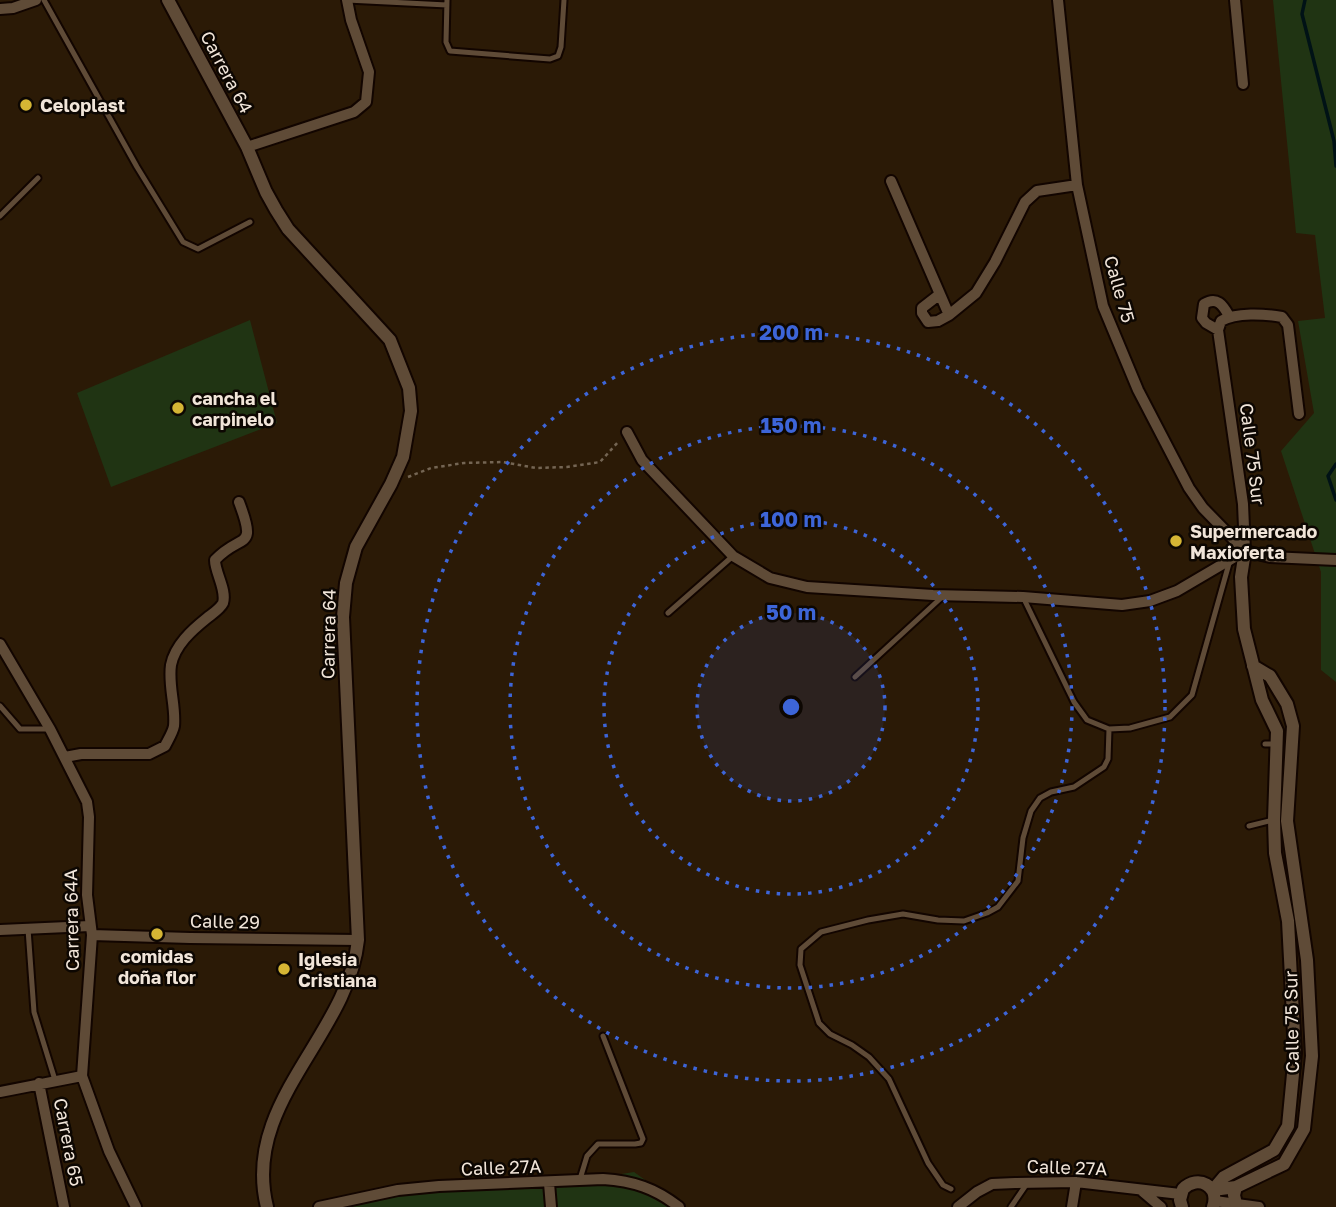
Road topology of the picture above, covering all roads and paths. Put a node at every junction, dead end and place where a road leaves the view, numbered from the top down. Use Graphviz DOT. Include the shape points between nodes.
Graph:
graph roads {
  1 [pos="36,0"];
  2 [pos="44,0"];
  3 [pos="168,0"];
  4 [pos="347,0"];
  5 [pos="564,0"];
  6 [pos="1058,0"];
  7 [pos="1235,0"];
  8 [pos="447,2"];
  9 [pos="0,9"];
  10 [pos="1243,84"];
  11 [pos="247,147"];
  12 [pos="38,178"];
  13 [pos="891,181"];
  14 [pos="1077,185"];
  15 [pos="0,216"];
  16 [pos="250,222"];
  17 [pos="940,294"];
  18 [pos="949,315"];
  19 [pos="1229,316"];
  20 [pos="1218,330"];
  21 [pos="1299,414"];
  22 [pos="627,432"];
  23 [pos="391,484"];
  24 [pos="239,502"];
  25 [pos="1245,551"];
  26 [pos="733,556"];
  27 [pos="1231,558"];
  28 [pos="1336,560"];
  29 [pos="944,595"];
  30 [pos="1023,597"];
  31 [pos="668,613"];
  32 [pos="0,644"];
  33 [pos="1254,666"];
  34 [pos="855,677"];
  35 [pos="1287,704"];
  36 [pos="0,706"];
  37 [pos="1271,718"];
  38 [pos="50,729"];
  39 [pos="1109,729"];
  40 [pos="65,757"];
  41 [pos="1274,820"];
  42 [pos="1249,826"];
  43 [pos="28,928"];
  44 [pos="0,930"];
  45 [pos="91,931"];
  46 [pos="358,940"];
  47 [pos="603,1036"];
  48 [pos="82,1076"];
  49 [pos="55,1080"];
  50 [pos="39,1083"];
  51 [pos="0,1092"];
  52 [pos="580,1179"];
  53 [pos="1028,1182"];
  54 [pos="1076,1182"];
  55 [pos="549,1183"];
  56 [pos="1236,1187"];
  57 [pos="951,1189"];
  58 [pos="1139,1189"];
  59 [pos="1213,1200"];
  60 [pos="1181,1201"];
  61 [pos="1236,1204"];
  62 [pos="64,1207"];
  63 [pos="136,1207"];
  64 [pos="267,1207"];
  65 [pos="319,1207"];
  66 [pos="551,1207"];
  67 [pos="679,1207"];
  68 [pos="958,1207"];
  69 [pos="1011,1207"];
  70 [pos="1072,1207"];
  71 [pos="1161,1207"];
  72 [pos="1259,1207"];
  1 -- 9 [label="street"];
  2 -- 16 [label="lane" via="183,242 198,249"];
  3 -- 11 [label="street, Carrera 64"];
  4 -- 8 [label="lane"];
  4 -- 11 [label="street" via="369,72 366,102 354,112"];
  5 -- 8 [label="lane" via="561,47 558,56 550,59 450,51"];
  6 -- 14 [label="street, Calle 75"];
  7 -- 10 [label="street"];
  11 -- 23 [label="street, Carrera 64" via="288,229 390,340 401,364 411,411 403,457"];
  12 -- 15 [label="lane"];
  13 -- 17 [label="street"];
  14 -- 18 [label="street" via="1037,191 1025,202 976,293"];
  14 -- 25 [label="street, Calle 75" via="1102,306 1138,390 1189,488"];
  17 -- 18 [label="street"];
  17 -- 18 [label="street" via="925,304 922,313 933,323"];
  19 -- 20 [label="street"];
  19 -- 20 [label="street, Calle 75 Sur" via="1217,301 1204,304 1202,318"];
  19 -- 21 [label="street" via="1272,315 1282,317 1288,325"];
  20 -- 25 [label="street, Calle 75 Sur" via="1243,504"];
  22 -- 23 [label="path" via="600,462 536,468 503,462 464,463 431,468"];
  22 -- 26 [label="street" via="642,460"];
  23 -- 46 [label="street, Carrera 64" via="356,547 343,617"];
  24 -- 40 [label="street" via="248,535 215,560 223,603 180,645 172,663 174,727 165,746 149,754"];
  25 -- 27 [label="street"];
  25 -- 28 [label="street" via="1270,557"];
  25 -- 33 [label="street, Calle 75 Sur" via="1242,607"];
  26 -- 29 [label="street" via="770,578 807,587"];
  26 -- 31 [label="lane"];
  27 -- 30 [label="street" via="1177,592 1136,603 1107,605"];
  27 -- 39 [label="lane" via="1192,695 1170,717"];
  29 -- 30 [label="street"];
  29 -- 34 [label="lane"];
  30 -- 39 [label="lane" via="1074,702 1087,720"];
  32 -- 38 [label="street, Carrera 64A"];
  33 -- 35 [label="street, Calle 75 Sur" via="1270,676"];
  33 -- 37 [label="street, Calle 75 Sur"];
  35 -- 37 [label="street" via="1276,704"];
  35 -- 56 [label="street, Calle 75 Sur" via="1293,726 1287,821 1307,960 1312,1056 1304,1129 1284,1164"];
  36 -- 38 [label="lane" via="20,729"];
  37 -- 41 [label="street, Calle 75 Sur" via="1277,731 1270,744"];
  38 -- 40 [label="street, Carrera 64A"];
  39 -- 57 [label="lane" via="1104,767 1073,788 1040,798 1031,811 1018,881 998,907 964,920 902,914 868,920 821,932 801,949 800,965 819,1023 869,1057 889,1079 928,1164"];
  40 -- 45 [label="street, Carrera 64A" via="87,802"];
  41 -- 42 [label="lane"];
  41 -- 59 [label="street, Calle 75 Sur" via="1275,853 1288,921 1295,1053 1288,1126 1274,1150 1224,1177"];
  43 -- 44 [label="street, Calle 29"];
  43 -- 45 [label="street, Calle 29"];
  43 -- 49 [label="lane" via="34,1012"];
  45 -- 46 [label="street, Calle 29" via="190,939"];
  45 -- 48 [label="street, Carrera 64A"];
  46 -- 64 [label="street, Carrera 64" via="349,983 278,1105 265,1156"];
  47 -- 52 [label="lane" via="643,1139 635,1144 598,1144 587,1156"];
  48 -- 49 [label="street"];
  48 -- 63 [label="street, Carrera 64A" via="109,1151"];
  49 -- 50 [label="street"];
  50 -- 51 [label="street"];
  50 -- 62 [label="street, Carrera 65"];
  52 -- 55 [label="street, Calle 27A"];
  52 -- 67 [label="street, Calle 27A" via="644,1185"];
  53 -- 54 [label="street, Calle 27A"];
  53 -- 68 [label="street, Calle 27A" via="992,1184"];
  53 -- 69 [label="lane"];
  54 -- 58 [label="street, Calle 27A"];
  54 -- 70 [label="street"];
  55 -- 65 [label="street, Calle 27A" via="398,1190"];
  55 -- 66 [label="street"];
  56 -- 59 [label="street, Calle 75 Sur"];
  56 -- 61 [label="street"];
  58 -- 60 [label="street, Calle 27A"];
  58 -- 71 [label="street"];
  59 -- 60 [label="street" via="1205,1183 1193,1182 1183,1189"];
  59 -- 61 [label="street"];
  61 -- 72 [label="street"];
}
